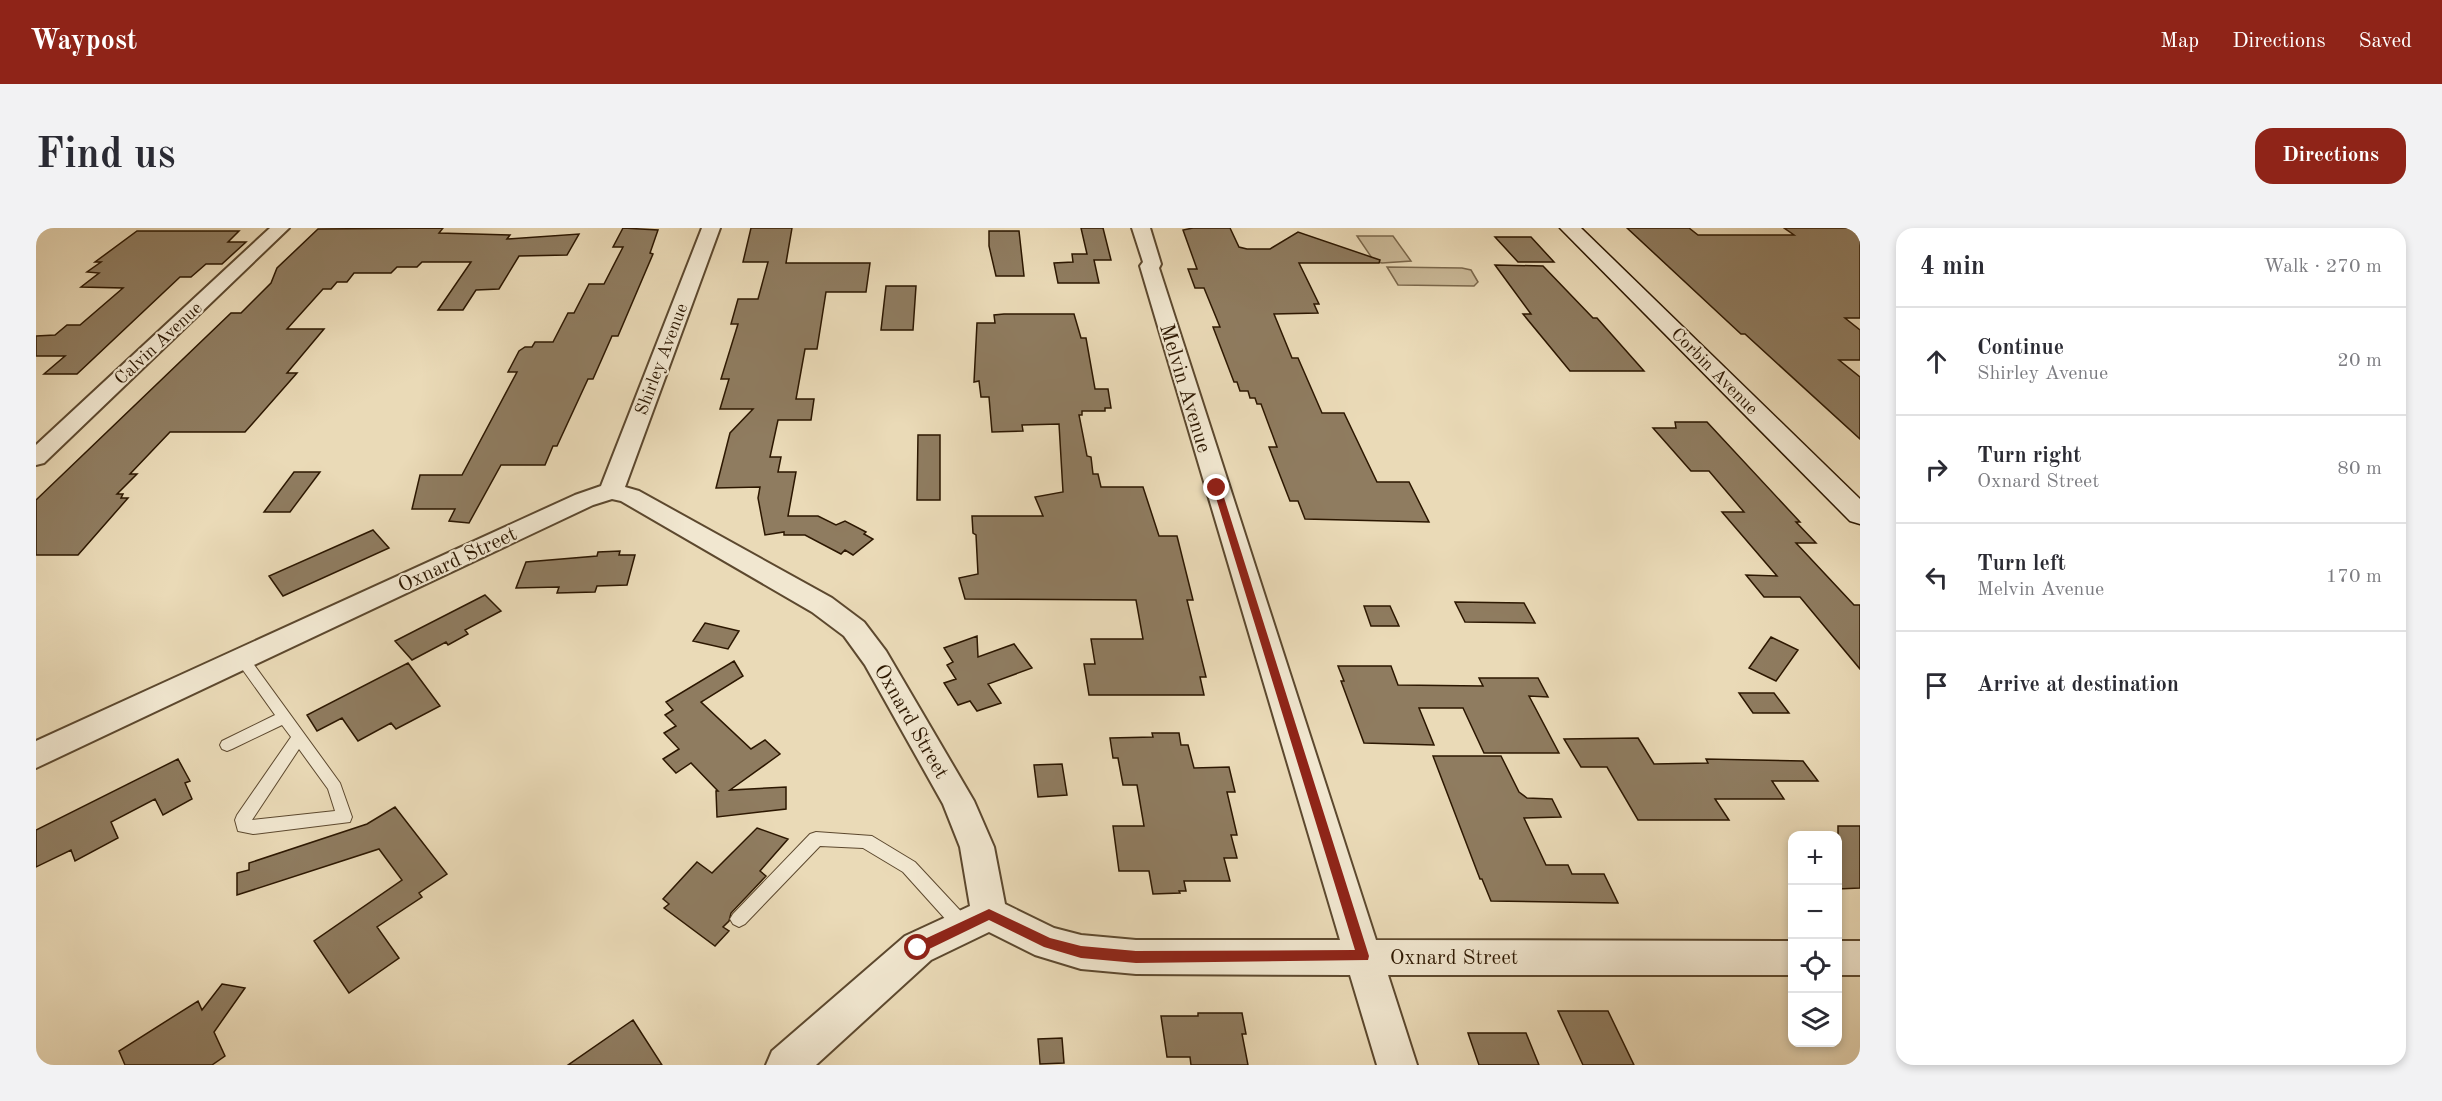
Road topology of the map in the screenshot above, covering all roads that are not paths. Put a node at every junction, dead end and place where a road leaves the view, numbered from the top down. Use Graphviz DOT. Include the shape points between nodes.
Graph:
graph roads {
  1 [pos="280,228"];
  2 [pos="711,228"];
  3 [pos="1141,228"];
  4 [pos="1570,228"];
  5 [pos="36,458"];
  6 [pos="611,490"];
  7 [pos="1860,515"];
  8 [pos="242,659"];
  9 [pos="285,717"];
  10 [pos="299,737"];
  11 [pos="227,744"];
  12 [pos="36,755"];
  13 [pos="739,919"];
  14 [pos="976,920"];
  15 [pos="1363,956"];
  16 [pos="1788,958"];
  17 [pos="1842,958"];
  18 [pos="1860,958"];
  19 [pos="786,1065"];
  20 [pos="1396,1065"];
  1 -- 5 [label="street, Calvin Avenue"];
  2 -- 6 [label="street, Shirley Avenue"];
  3 -- 15 [label="street, Melvin Avenue" via="1174,351"];
  4 -- 7 [label="main road, Corbin Avenue"];
  6 -- 8 [label="street, Oxnard Street"];
  6 -- 14 [label="street, Oxnard Street" via="630,496 812,599 854,629 876,658 958,801 976,847"];
  8 -- 9 [label="lane"];
  8 -- 12 [label="street, Oxnard Street"];
  9 -- 10 [label="lane"];
  9 -- 11 [label="lane"];
  10 -- 10 [label="lane" via="243,820 244,826 344,817 335,787"];
  13 -- 14 [label="lane" via="816,839 846,839 866,841 909,867"];
  14 -- 15 [label="street, Oxnard Street" via="1081,952 1136,957"];
  14 -- 19 [label="street" via="918,948"];
  15 -- 16 [label="street, Oxnard Street"];
  15 -- 20 [label="street, Melvin Avenue"];
  17 -- 18 [label="street"];
}
